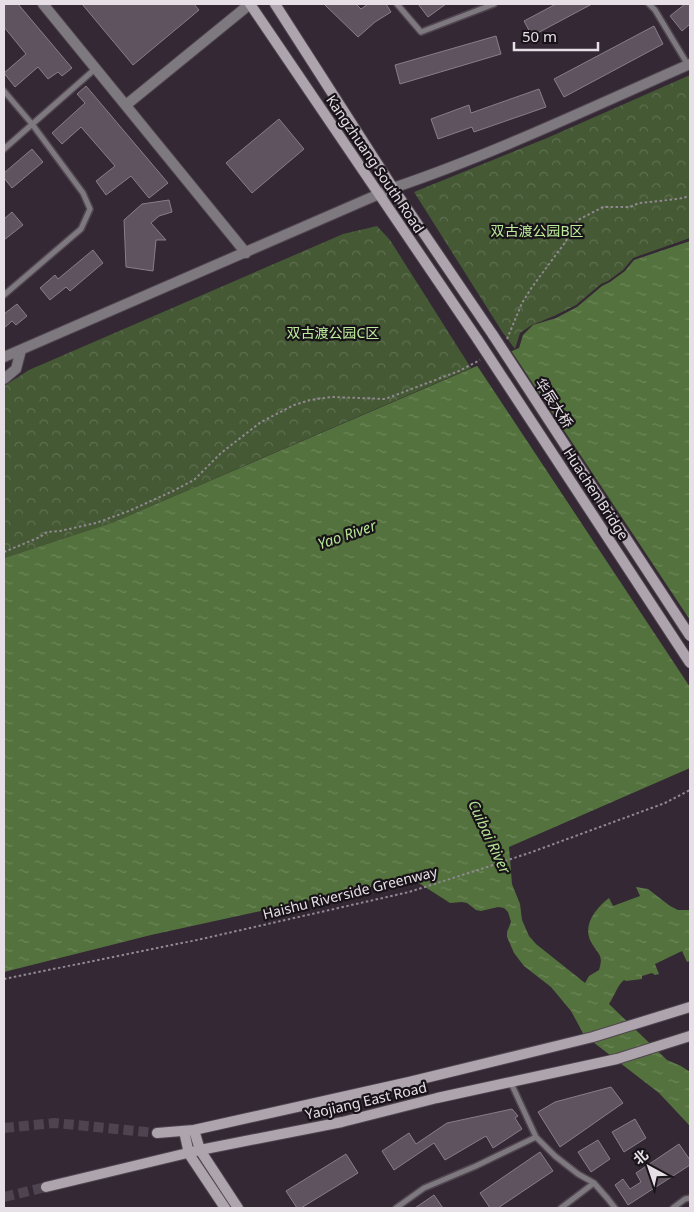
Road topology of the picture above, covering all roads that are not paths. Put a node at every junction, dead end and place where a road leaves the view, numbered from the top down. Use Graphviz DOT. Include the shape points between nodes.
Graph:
graph roads {
  1 [pos="43,4"];
  2 [pos="250,4"];
  3 [pos="275,4"];
  4 [pos="397,4"];
  5 [pos="494,4"];
  6 [pos="649,4"];
  7 [pos="689,65"];
  8 [pos="96,68"];
  9 [pos="4,91"];
  10 [pos="126,105"];
  11 [pos="32,124"];
  12 [pos="4,149"];
  13 [pos="392,188"];
  14 [pos="379,195"];
  15 [pos="246,253"];
  16 [pos="4,295"];
  17 [pos="493,335"];
  18 [pos="478,340"];
  19 [pos="21,350"];
  20 [pos="4,357"];
  21 [pos="4,379"];
  22 [pos="690,636"];
  23 [pos="690,663"];
  24 [pos="690,1007"];
  25 [pos="690,1036"];
  26 [pos="510,1082"];
  27 [pos="189,1130"];
  28 [pos="157,1133"];
  29 [pos="536,1137"];
  30 [pos="200,1150"];
  31 [pos="188,1154"];
  32 [pos="594,1183"];
  33 [pos="46,1187"];
  34 [pos="690,1198"];
  35 [pos="225,1208"];
  36 [pos="238,1208"];
  37 [pos="396,1208"];
  38 [pos="561,1208"];
  39 [pos="615,1208"];
  40 [pos="673,1208"];
  1 -- 8 [label="street"];
  2 -- 10 [label="street"];
  2 -- 14 [label="main road, Kangzhuang South Road"];
  3 -- 13 [label="main road, Kangzhuang South Road"];
  4 -- 5 [label="lane" via="422,32"];
  6 -- 7 [label="lane"];
  7 -- 13 [label="street" via="432,175"];
  8 -- 10 [label="street"];
  8 -- 11 [label="lane"];
  9 -- 11 [label="lane"];
  10 -- 15 [label="street"];
  11 -- 12 [label="lane"];
  11 -- 16 [label="lane" via="83,193 90,209 81,229"];
  13 -- 14 [label="street"];
  13 -- 17 [label="main road, Kangzhuang South Road"];
  14 -- 15 [label="street"];
  14 -- 18 [label="main road, Kangzhuang South Road"];
  15 -- 19 [label="street"];
  17 -- 22 [label="main road, 华辰大桥, bridge"];
  18 -- 23 [label="main road, Huachen Bridge, bridge"];
  19 -- 20 [label="street"];
  19 -- 21 [label="street" via="16,370"];
  24 -- 27 [label="main road, Yaojiang East Road" via="593,1038"];
  25 -- 26 [label="main road, Yaojiang East Road" via="616,1059"];
  26 -- 29 [label="lane"];
  26 -- 30 [label="main road, Yaojiang East Road" via="342,1122"];
  27 -- 28 [label="main road, Yaojiang East Road"];
  27 -- 30 [label="main road"];
  27 -- 31 [label="main road"];
  29 -- 32 [label="lane" via="555,1156"];
  29 -- 37 [label="lane" via="424,1188"];
  30 -- 31 [label="main road, Yaojiang East Road"];
  30 -- 36 [label="main road"];
  31 -- 33 [label="main road, Yaojiang East Road"];
  31 -- 35 [label="main road"];
  32 -- 38 [label="lane"];
  32 -- 39 [label="lane"];
  34 -- 40 [label="lane"];
}
